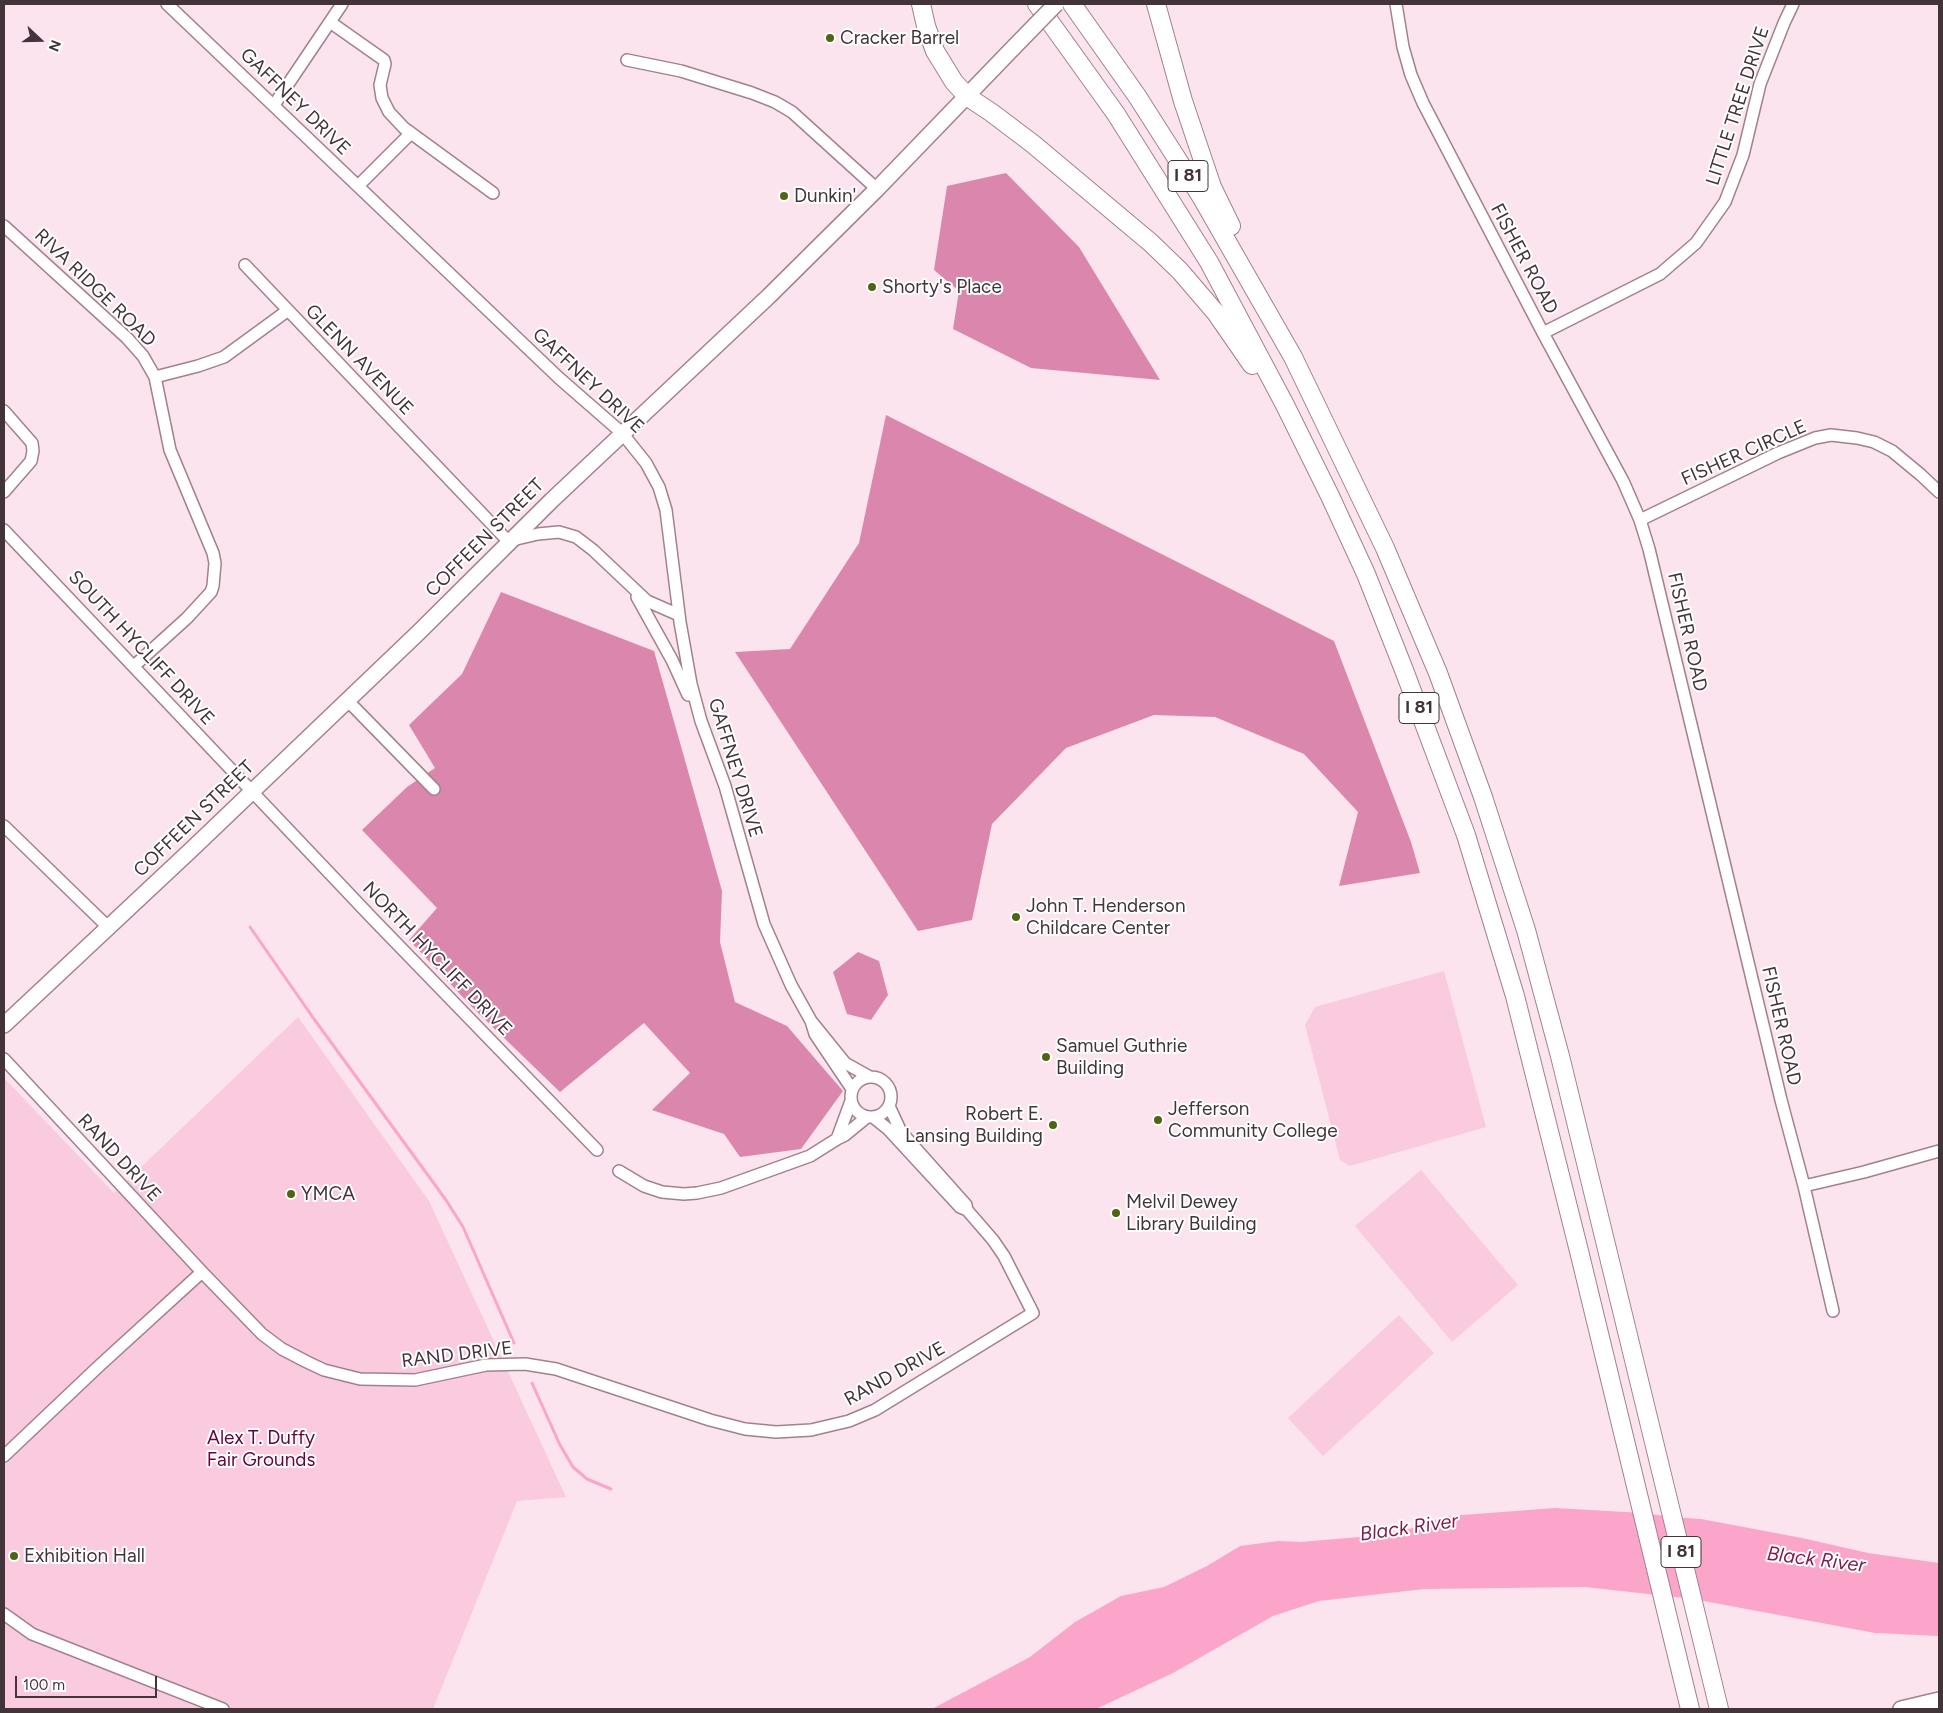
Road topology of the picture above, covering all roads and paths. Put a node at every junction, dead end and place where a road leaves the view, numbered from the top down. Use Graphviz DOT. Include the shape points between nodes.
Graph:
graph roads {
  1 [pos="167,4"];
  2 [pos="342,4"];
  3 [pos="921,4"];
  4 [pos="1037,4"];
  5 [pos="1056,4"];
  6 [pos="1072,4"];
  7 [pos="1156,4"];
  8 [pos="1396,4"];
  9 [pos="1793,4"];
  10 [pos="330,22"];
  11 [pos="626,60"];
  12 [pos="968,97"];
  13 [pos="274,105"];
  14 [pos="411,133"];
  15 [pos="358,186"];
  16 [pos="877,189"];
  17 [pos="493,193"];
  18 [pos="4,226"];
  19 [pos="245,265"];
  20 [pos="287,311"];
  21 [pos="1543,333"];
  22 [pos="1293,357"];
  23 [pos="155,377"];
  24 [pos="4,411"];
  25 [pos="622,433"];
  26 [pos="1300,433"];
  27 [pos="4,492"];
  28 [pos="1939,492"];
  29 [pos="1640,520"];
  30 [pos="4,530"];
  31 [pos="508,541"];
  32 [pos="629,584"];
  33 [pos="680,615"];
  34 [pos="134,666"];
  35 [pos="348,701"];
  36 [pos="701,720"];
  37 [pos="434,789"];
  38 [pos="252,791"];
  39 [pos="4,826"];
  40 [pos="108,927"];
  41 [pos="811,1021"];
  42 [pos="4,1025"];
  43 [pos="4,1060"];
  44 [pos="870,1077"];
  45 [pos="852,1095"];
  46 [pos="889,1106"];
  47 [pos="870,1117"];
  48 [pos="836,1139"];
  49 [pos="597,1150"];
  50 [pos="1939,1151"];
  51 [pos="619,1171"];
  52 [pos="1804,1186"];
  53 [pos="967,1210"];
  54 [pos="202,1272"];
  55 [pos="1833,1311"];
  56 [pos="4,1456"];
  57 [pos="4,1614"];
  58 [pos="1939,1700"];
  59 [pos="223,1709"];
  60 [pos="1690,1709"];
  61 [pos="1719,1709"];
  62 [pos="1901,1709"];
  1 -- 13 [label="street, GAFFNEY DRIVE"];
  2 -- 10 [label="street"];
  3 -- 12 [label="highway" via="935,51 954,82"];
  4 -- 26 [label="highway, I 81" via="1116,114 1204,254"];
  5 -- 12 [label="main road, COFFEEN STREET, bridge"];
  6 -- 22 [label="highway, I 81" via="1137,96 1202,198"];
  7 -- 22 [label="highway" via="1183,101 1212,187 1277,314"];
  8 -- 21 [label="street, FISHER ROAD" via="1403,47 1420,96"];
  9 -- 21 [label="street, LITTLE TREE DRIVE" via="1760,84 1742,155 1725,202 1696,243 1660,274"];
  10 -- 13 [label="street"];
  10 -- 14 [label="street" via="384,60 380,85 382,98 389,112"];
  11 -- 16 [label="street" via="681,71 775,102 792,112"];
  12 -- 16 [label="main road, COFFEEN STREET"];
  12 -- 26 [label="highway" via="1033,144 1115,211 1180,271 1234,337"];
  13 -- 15 [label="street, GAFFNEY DRIVE"];
  14 -- 15 [label="street"];
  14 -- 17 [label="street"];
  15 -- 25 [label="street, GAFFNEY DRIVE" via="559,378"];
  16 -- 25 [label="main road, COFFEEN STREET" via="769,296"];
  18 -- 23 [label="street, RIVA RIDGE ROAD" via="127,338"];
  19 -- 20 [label="street"];
  20 -- 23 [label="street, GLENN AVENUE" via="224,357"];
  20 -- 31 [label="street, GLENN AVENUE"];
  21 -- 29 [label="street, FISHER ROAD" via="1623,481"];
  22 -- 61 [label="highway, I 81" via="1389,556 1438,673 1526,930 1560,1056"];
  23 -- 34 [label="street, RIVA RIDGE ROAD" via="170,450 215,563 210,592 187,618"];
  24 -- 27 [label="street" via="32,443 33,451 31,461"];
  25 -- 31 [label="main road, COFFEEN STREET"];
  25 -- 33 [label="street, GAFFNEY DRIVE" via="646,463 659,487 666,510"];
  26 -- 60 [label="highway, I 81" via="1366,574 1466,835 1515,996"];
  28 -- 29 [label="street, FISHER CIRCLE" via="1892,451 1857,438 1830,436 1815,438 1778,453"];
  29 -- 52 [label="street, FISHER ROAD"];
  30 -- 34 [label="street, SOUTH HYCLIFF DRIVE"];
  31 -- 32 [label="street" via="560,532 576,537"];
  31 -- 35 [label="main road, COFFEEN STREET"];
  32 -- 33 [label="street" via="647,601"];
  32 -- 36 [label="street"];
  33 -- 36 [label="street, GAFFNEY DRIVE" via="691,684"];
  34 -- 38 [label="street, SOUTH HYCLIFF DRIVE"];
  35 -- 37 [label="street"];
  35 -- 38 [label="main road, COFFEEN STREET"];
  36 -- 41 [label="street, GAFFNEY DRIVE" via="725,786 764,924 790,985"];
  38 -- 40 [label="main road, COFFEEN STREET"];
  38 -- 49 [label="street, NORTH HYCLIFF DRIVE"];
  39 -- 40 [label="street"];
  40 -- 42 [label="main road, COFFEEN STREET"];
  41 -- 44 [label="street, GAFFNEY DRIVE" via="845,1064"];
  41 -- 45 [label="street, GAFFNEY DRIVE" via="815,1034"];
  43 -- 54 [label="street, RAND DRIVE"];
  44 -- 45 [label="street" via="860,1080"];
  44 -- 46 [label="street" via="880,1079 888,1086"];
  45 -- 47 [label="street" via="857,1112"];
  45 -- 48 [label="street"];
  46 -- 47 [label="street" via="884,1113"];
  46 -- 53 [label="street" via="901,1132"];
  47 -- 48 [label="street"];
  47 -- 53 [label="street" via="888,1128 960,1207"];
  48 -- 51 [label="street" via="810,1156 721,1188 697,1193 662,1192 644,1186"];
  50 -- 52 [label="street"];
  52 -- 55 [label="street, FISHER ROAD"];
  53 -- 54 [label="street, RAND DRIVE" via="1004,1256 1033,1313 875,1410 849,1421 811,1430 776,1432 745,1429 556,1369 525,1364 486,1365 415,1380 360,1379 324,1370 282,1349 262,1334"];
  54 -- 56 [label="street"];
  57 -- 59 [label="street" via="32,1634"];
  58 -- 62 [label="main road"];
}
